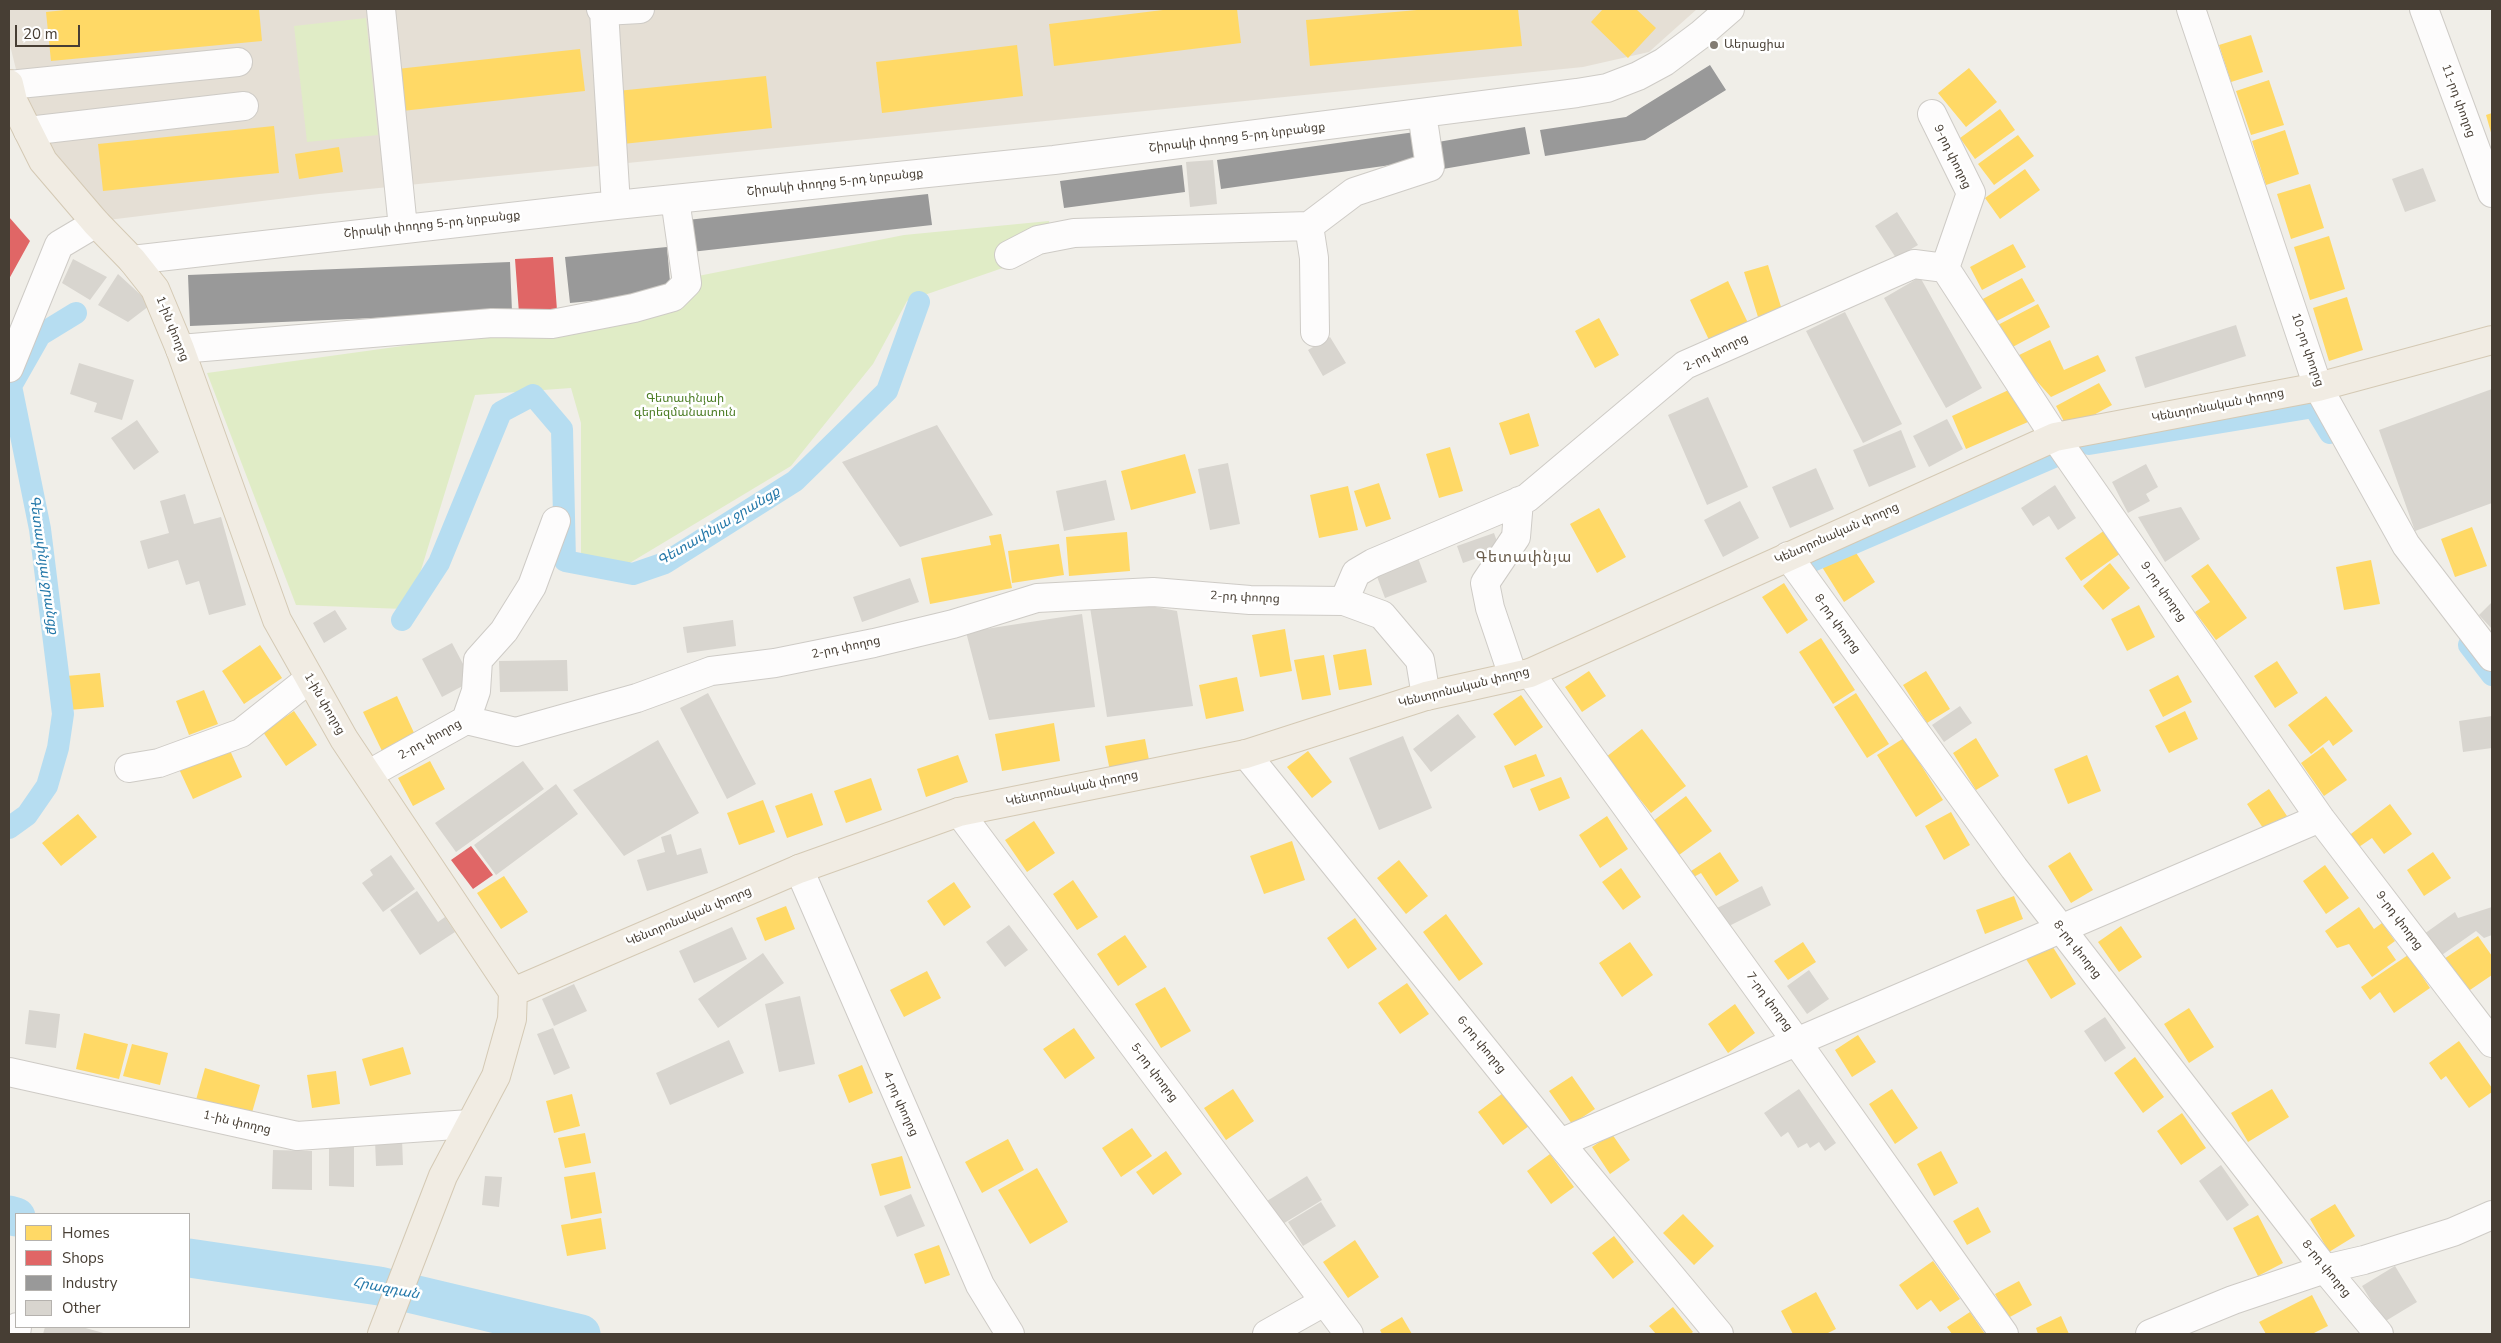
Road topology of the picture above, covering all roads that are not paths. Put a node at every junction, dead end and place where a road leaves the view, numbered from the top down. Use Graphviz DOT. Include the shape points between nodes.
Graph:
graph roads {
  1 [pos="381,9"];
  2 [pos="640,9"];
  3 [pos="1730,9"];
  4 [pos="2191,9"];
  5 [pos="2424,9"];
  6 [pos="603,10"];
  7 [pos="238,62"];
  8 [pos="9,84"];
  9 [pos="244,106"];
  10 [pos="1422,113"];
  11 [pos="1932,114"];
  12 [pos="28,130"];
  13 [pos="2492,193"];
  14 [pos="675,199"];
  15 [pos="616,205"];
  16 [pos="96,223"];
  17 [pos="1309,226"];
  18 [pos="403,228"];
  19 [pos="1009,254"];
  20 [pos="132,260"];
  21 [pos="1945,268"];
  22 [pos="1315,332"];
  23 [pos="15,333"];
  24 [pos="2492,340"];
  25 [pos="180,349"];
  26 [pos="9,368"];
  27 [pos="2318,387"];
  28 [pos="2055,437"];
  29 [pos="1519,501"];
  30 [pos="556,521"];
  31 [pos="1788,556"];
  32 [pos="1344,601"];
  33 [pos="2492,657"];
  34 [pos="1521,674"];
  35 [pos="309,679"];
  36 [pos="1426,696"];
  37 [pos="466,720"];
  38 [pos="1246,754"];
  39 [pos="129,768"];
  40 [pos="369,774"];
  41 [pos="959,812"];
  42 [pos="2320,818"];
  43 [pos="799,869"];
  44 [pos="2061,930"];
  45 [pos="513,992"];
  46 [pos="1796,1041"];
  47 [pos="2492,1043"];
  48 [pos="9,1072"];
  49 [pos="470,1124"];
  50 [pos="1560,1143"];
  51 [pos="2492,1216"];
  52 [pos="2325,1269"];
  53 [pos="1324,1302"];
  54 [pos="382,1334"];
  55 [pos="1010,1334"];
  56 [pos="1267,1334"];
  57 [pos="1349,1334"];
  58 [pos="1719,1334"];
  59 [pos="2004,1334"];
  60 [pos="2150,1334"];
  61 [pos="2379,1334"];
  1 -- 18 [label="street"];
  2 -- 6 [label="street"];
  3 -- 10 [label="street, Շիրակի փողոց 5-րդ նրբանցք" via="1664,62 1607,88"];
  4 -- 27 [label="street, 10-րդ փողոց"];
  5 -- 13 [label="street, 11-րդ փողոց"];
  6 -- 15 [label="street"];
  7 -- 8 [label="street"];
  8 -- 12 [label="main road" via="13,101"];
  9 -- 12 [label="street"];
  10 -- 14 [label="street, Շիրակի փողոց 5-րդ նրբանցք" via="1211,142"];
  10 -- 17 [label="street" via="1430,167 1354,192"];
  11 -- 21 [label="street, 9-րդ փողոց" via="1971,193"];
  12 -- 16 [label="main road" via="43,161"];
  14 -- 15 [label="street, Շիրակի փողոց 5-րդ նրբանցք"];
  14 -- 25 [label="street" via="688,283 673,297 552,324 492,323"];
  15 -- 18 [label="street, Շիրակի փողոց 5-րդ նրբանցք"];
  16 -- 20 [label="main road"];
  16 -- 23 [label="street" via="59,245"];
  17 -- 19 [label="street" via="1074,233 1038,240"];
  17 -- 22 [label="street" via="1314,258"];
  18 -- 20 [label="street, Շիրակի փողոց 5-րդ նրբանցք"];
  20 -- 25 [label="main road, 1-ին փողոց" via="155,289"];
  21 -- 28 [label="street, 9-րդ փողոց"];
  21 -- 29 [label="street, 2-րդ փողոց" via="1914,264 1685,365 1527,498"];
  23 -- 26 [label="street"];
  24 -- 27 [label="main road, Կենտրոնական փողոց"];
  25 -- 35 [label="main road, 1-ին փողոց" via="277,620"];
  27 -- 28 [label="main road, Կենտրոնական փողոց"];
  27 -- 33 [label="street, 10-րդ փողոց" via="2406,545"];
  28 -- 31 [label="main road, Կենտրոնական փողոց"];
  28 -- 42 [label="street, 9-րդ փողոց"];
  29 -- 32 [label="street, 2-րդ փողոց" via="1373,562 1356,573"];
  29 -- 34 [label="street" via="1516,537 1485,583 1490,608"];
  30 -- 37 [label="street" via="532,586 504,631 478,660 476,691"];
  31 -- 34 [label="main road, Կենտրոնական փողոց"];
  31 -- 44 [label="street, 8-րդ փողոց"];
  32 -- 36 [label="street, 2-րդ փողոց" via="1382,615 1420,660"];
  32 -- 37 [label="street, 2-րդ փողոց" via="1250,600 1153,592 1037,598 953,624 874,643 711,672 637,698 516,732"];
  34 -- 36 [label="main road, Կենտրոնական փողոց"];
  34 -- 46 [label="street, 7-րդ փողոց"];
  35 -- 39 [label="street" via="240,733 159,763"];
  35 -- 40 [label="main road, 1-ին փողոց" via="344,740"];
  36 -- 38 [label="main road, Կենտրոնական փողոց"];
  37 -- 40 [label="street, 2-րդ փողոց"];
  38 -- 41 [label="main road, Կենտրոնական փողոց"];
  38 -- 50 [label="street, 6-րդ փողոց"];
  40 -- 45 [label="main road, 1-ին փողոց"];
  41 -- 43 [label="main road, Կենտրոնական փողոց"];
  41 -- 53 [label="street, 5-րդ փողոց"];
  42 -- 44 [label="street"];
  42 -- 47 [label="street, 9-րդ փողոց"];
  43 -- 45 [label="main road, Կենտրոնական փողոց"];
  43 -- 55 [label="street, 4-րդ փողոց" via="980,1285"];
  44 -- 46 [label="street"];
  44 -- 52 [label="street, 8-րդ փողոց"];
  45 -- 49 [label="main road" via="512,1019 496,1076"];
  46 -- 50 [label="street"];
  46 -- 59 [label="street, 7-րդ փողոց"];
  48 -- 49 [label="street, 1-ին փողոց" via="297,1136"];
  49 -- 54 [label="main road" via="443,1176"];
  50 -- 58 [label="street, 6-րդ փողոց"];
  51 -- 52 [label="street" via="2364,1260"];
  52 -- 60 [label="street" via="2233,1300"];
  52 -- 61 [label="street, 8-րդ փողոց"];
  53 -- 56 [label="street"];
  53 -- 57 [label="street, 5-րդ փողոց"];
}
